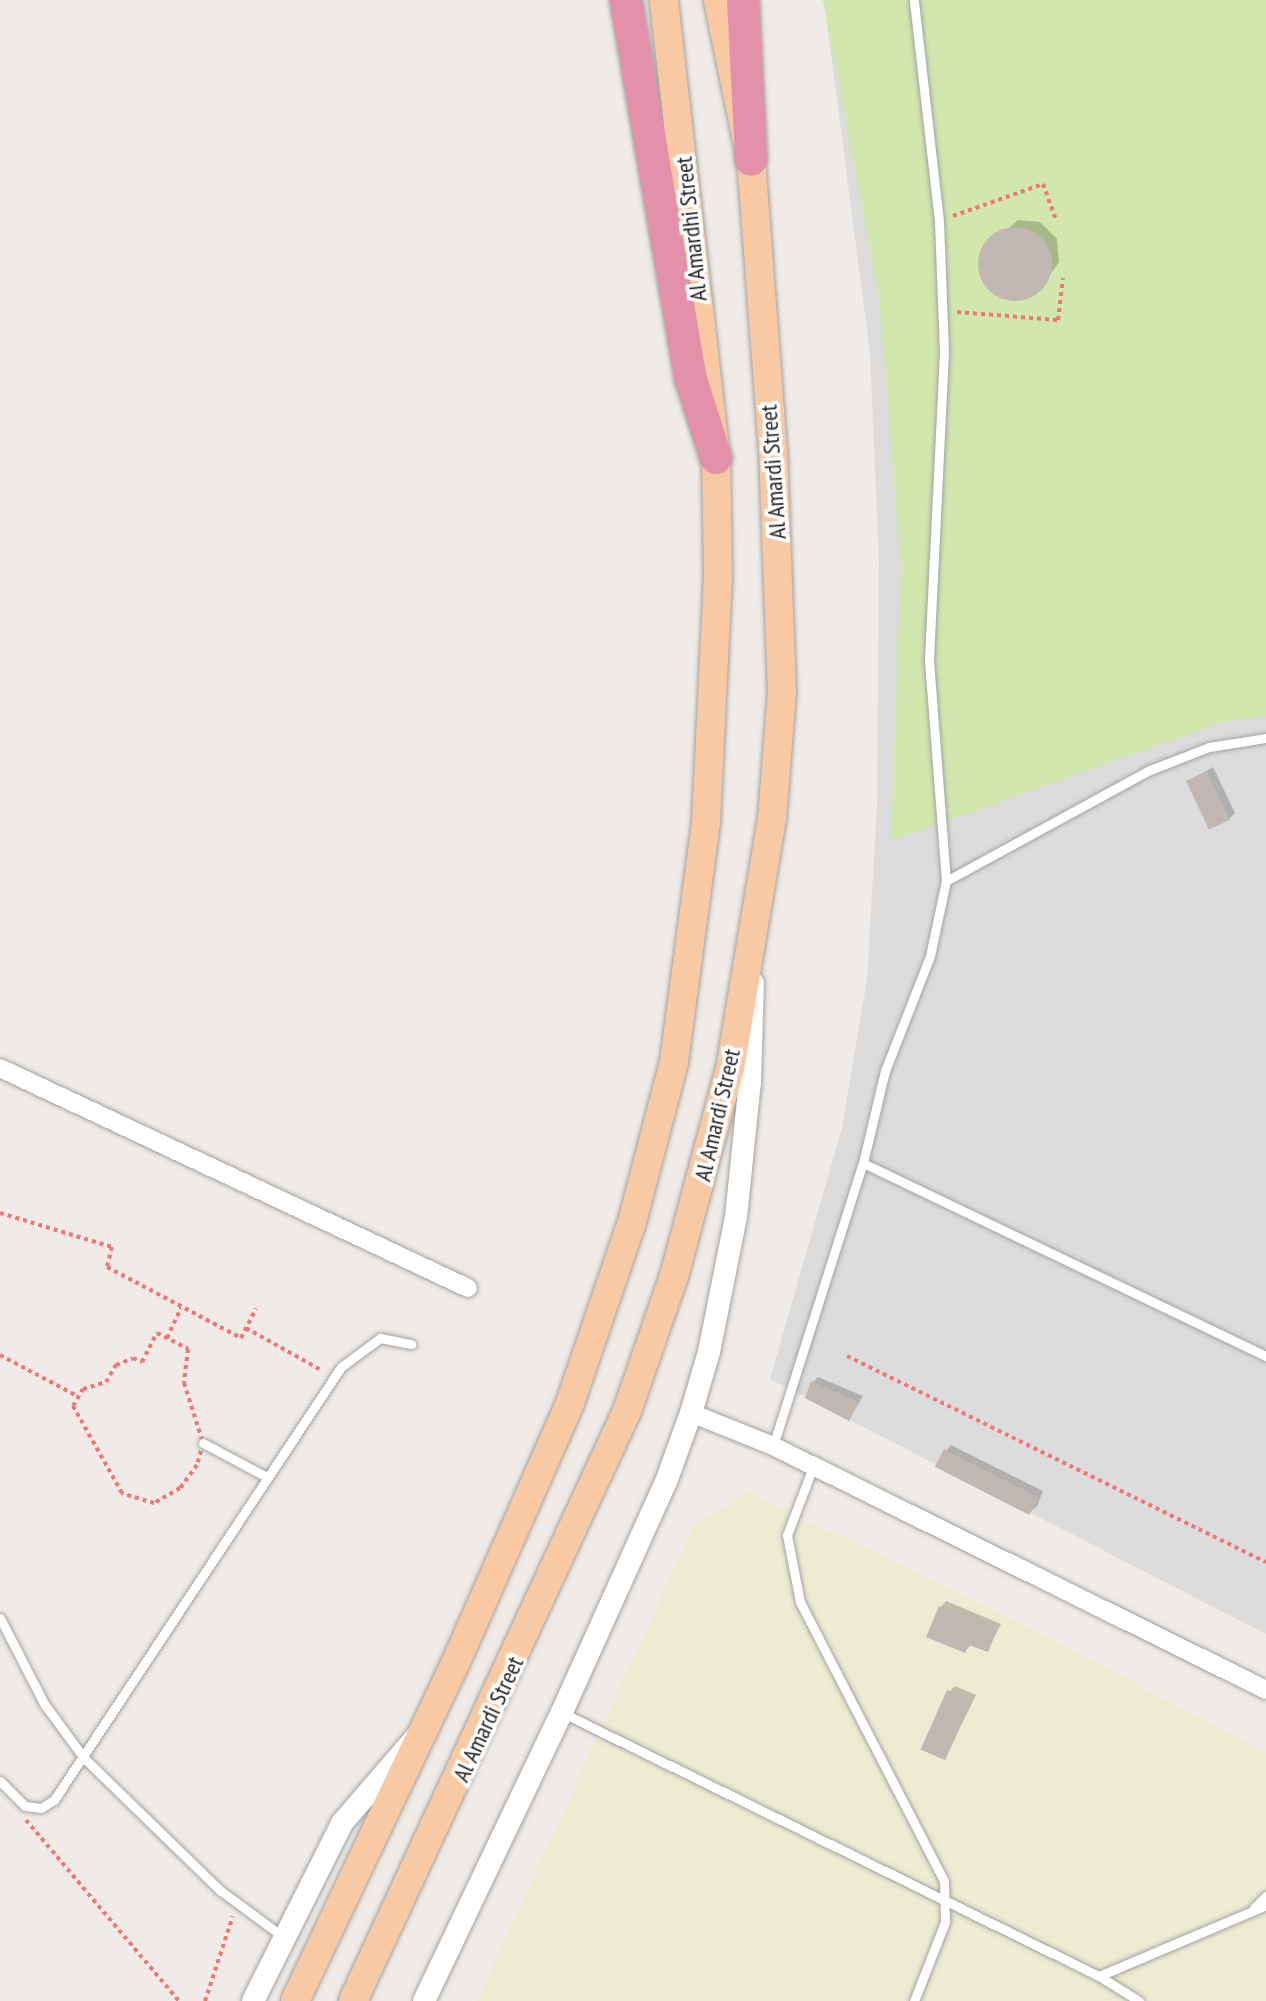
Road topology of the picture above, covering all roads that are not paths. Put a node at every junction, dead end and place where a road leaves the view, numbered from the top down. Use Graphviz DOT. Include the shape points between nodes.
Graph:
graph roads {
  1 [pos="626,0"];
  2 [pos="664,0"];
  3 [pos="718,0"];
  4 [pos="743,0"];
  5 [pos="914,0"];
  6 [pos="751,160"];
  7 [pos="716,458"];
  8 [pos="1266,738"];
  9 [pos="946,881"];
  10 [pos="752,945"];
  11 [pos="0,1068"];
  12 [pos="863,1163"];
  13 [pos="468,1288"];
  14 [pos="411,1344"];
  15 [pos="1266,1356"];
  16 [pos="691,1413"];
  17 [pos="203,1443"];
  18 [pos="773,1446"];
  19 [pos="813,1467"];
  20 [pos="267,1477"];
  21 [pos="0,1618"];
  22 [pos="1266,1690"];
  23 [pos="562,1712"];
  24 [pos="421,1733"];
  25 [pos="84,1758"];
  26 [pos="0,1781"];
  27 [pos="1266,1896"];
  28 [pos="947,1903"];
  29 [pos="1266,1905"];
  30 [pos="1251,1911"];
  31 [pos="282,1936"];
  32 [pos="1099,1976"];
  33 [pos="253,2001"];
  34 [pos="295,2001"];
  35 [pos="353,2001"];
  36 [pos="424,2001"];
  37 [pos="914,2001"];
  38 [pos="1139,2001"];
  1 -- 7 [label="highway" via="691,379"];
  2 -- 7 [label="main road, Al Amardhi Street"];
  3 -- 6 [label="main road"];
  4 -- 6 [label="highway"];
  5 -- 9 [label="lane" via="939,221 943,311 929,659"];
  6 -- 10 [label="main road, Al Amardi Street" via="773,451 782,693 772,819"];
  7 -- 24 [label="main road" via="717,625 706,822 688,972 658,1129 570,1403"];
  8 -- 9 [label="lane" via="1209,747 1150,770"];
  9 -- 12 [label="lane" via="930,956 885,1071"];
  10 -- 16 [label="street" via="750,1082 736,1217 716,1325"];
  10 -- 35 [label="main road, Al Amardi Street" via="730,1069 702,1180 627,1411"];
  11 -- 13 [label="street"];
  12 -- 15 [label="lane"];
  12 -- 18 [label="lane"];
  14 -- 20 [label="lane" via="390,1337 371,1341 334,1377"];
  16 -- 18 [label="street"];
  16 -- 23 [label="street" via="666,1482"];
  17 -- 20 [label="lane"];
  18 -- 19 [label="street"];
  19 -- 22 [label="street"];
  19 -- 28 [label="lane" via="787,1535 800,1602 935,1861"];
  20 -- 25 [label="lane"];
  21 -- 25 [label="lane" via="45,1705"];
  23 -- 28 [label="lane"];
  23 -- 36 [label="street"];
  24 -- 31 [label="street" via="378,1775 342,1823"];
  24 -- 34 [label="main road"];
  25 -- 26 [label="lane" via="48,1805 25,1806"];
  25 -- 31 [label="lane" via="238,1906"];
  27 -- 30 [label="lane"];
  28 -- 32 [label="lane"];
  28 -- 37 [label="lane" via="939,1941"];
  29 -- 30 [label="lane"];
  30 -- 32 [label="lane"];
  31 -- 33 [label="street"];
  32 -- 38 [label="lane"];
}
